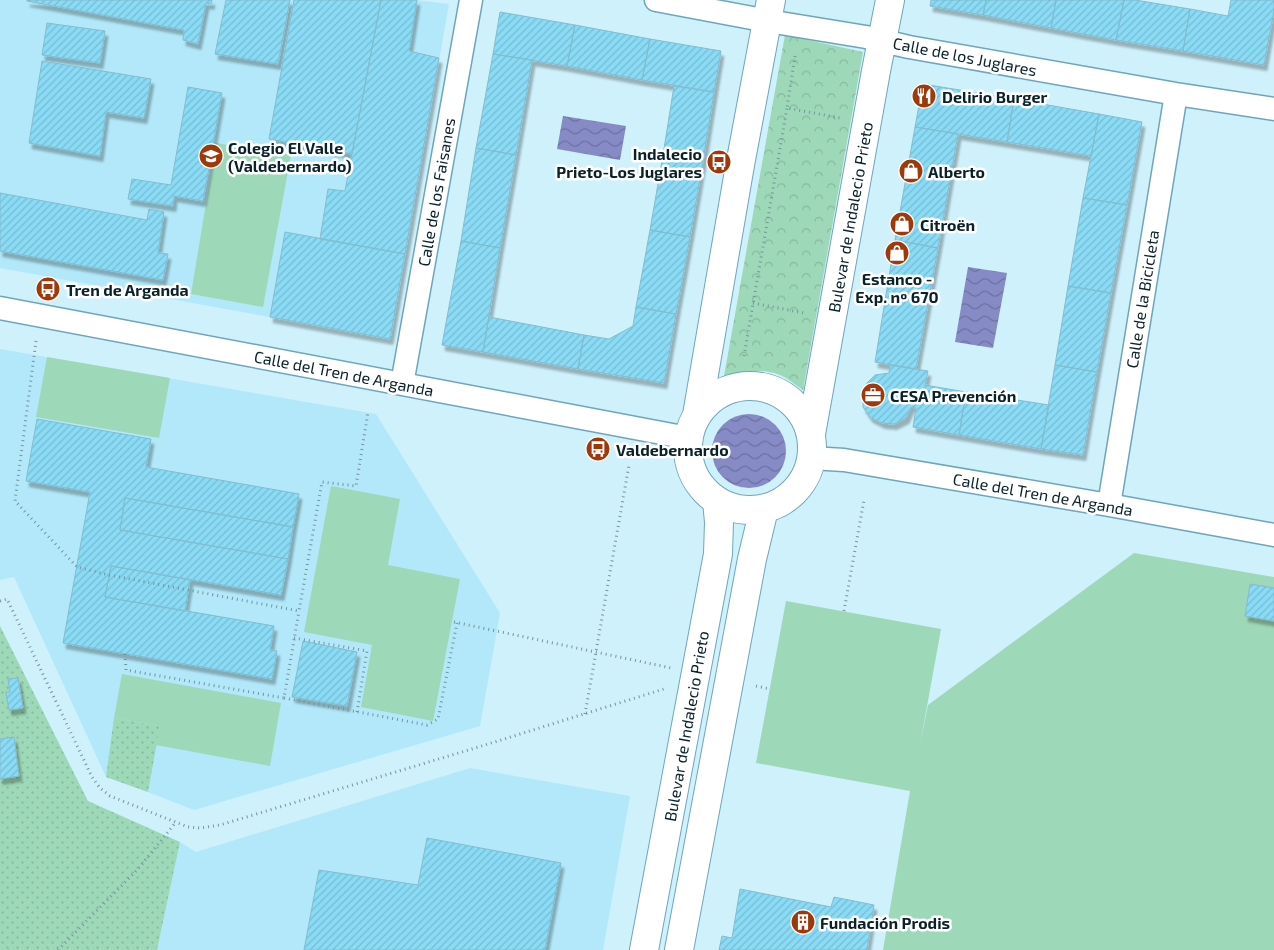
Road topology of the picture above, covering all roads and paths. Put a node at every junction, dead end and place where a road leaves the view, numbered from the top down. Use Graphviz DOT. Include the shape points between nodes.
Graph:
graph roads {
  1 [pos="471,0"];
  2 [pos="656,0"];
  3 [pos="890,0"];
  4 [pos="770,10"];
  5 [pos="882,40"];
  6 [pos="795,56"];
  7 [pos="1176,94"];
  8 [pos="787,108"];
  9 [pos="1274,109"];
  10 [pos="838,128"];
  11 [pos="753,303"];
  12 [pos="0,308"];
  13 [pos="802,322"];
  14 [pos="36,341"];
  15 [pos="744,356"];
  16 [pos="402,384"];
  17 [pos="368,412"];
  18 [pos="693,427"];
  19 [pos="811,446"];
  20 [pos="629,465"];
  21 [pos="864,500"];
  22 [pos="717,501"];
  23 [pos="1109,505"];
  24 [pos="764,509"];
  25 [pos="1274,535"];
  26 [pos="0,601"];
  27 [pos="299,611"];
  28 [pos="844,611"];
  29 [pos="294,638"];
  30 [pos="596,652"];
  31 [pos="125,654"];
  32 [pos="674,669"];
  33 [pos="755,686"];
  34 [pos="672,687"];
  35 [pos="770,689"];
  36 [pos="284,698"];
  37 [pos="357,712"];
  38 [pos="585,714"];
  39 [pos="176,822"];
  40 [pos="58,950"];
  41 [pos="644,950"];
  42 [pos="679,950"];
  1 -- 16 [label="street, Calle de los Faisanes"];
  2 -- 4 [label="street, Calle de los Juglares"];
  3 -- 5 [label="street, Bulevar de Indalecio Prieto"];
  4 -- 5 [label="street, Calle de los Juglares"];
  4 -- 18 [label="street"];
  5 -- 7 [label="street, Calle de los Juglares"];
  5 -- 19 [label="street, Bulevar de Indalecio Prieto"];
  6 -- 8 [label="path"];
  7 -- 9 [label="street, Calle de los Juglares"];
  7 -- 23 [label="street, Calle de la Bicicleta"];
  8 -- 10 [label="path" via="840,118"];
  8 -- 11 [label="path"];
  11 -- 13 [label="path" via="804,313"];
  11 -- 15 [label="path"];
  12 -- 16 [label="street, Calle del Tren de Arganda"];
  14 -- 27 [label="path" via="15,501 76,567"];
  16 -- 18 [label="street, Calle del Tren de Arganda"];
  17 -- 27 [label="path" via="356,486 322,482"];
  18 -- 19 [label="street" via="707,402 720,393 736,388 760,387 783,395 796,406 805,419"];
  18 -- 22 [label="street" via="687,452 690,467 705,492"];
  19 -- 23 [label="street, Calle del Tren de Arganda" via="844,460"];
  19 -- 24 [label="street" via="807,472 800,485 778,504"];
  20 -- 30 [label="path"];
  21 -- 28 [label="path"];
  22 -- 24 [label="street" via="739,510"];
  22 -- 41 [label="street, Bulevar de Indalecio Prieto" via="718,554"];
  23 -- 25 [label="street, Calle del Tren de Arganda"];
  24 -- 42 [label="street, Bulevar de Indalecio Prieto"];
  26 -- 39 [label="path" via="7,600 100,788 110,796"];
  27 -- 29 [label="path"];
  29 -- 36 [label="path"];
  29 -- 37 [label="path" via="367,651"];
  30 -- 32 [label="path"];
  30 -- 37 [label="path" via="455,622 438,719 427,725"];
  30 -- 38 [label="path"];
  31 -- 36 [label="path" via="126,670"];
  33 -- 35 [label="path"];
  34 -- 38 [label="path"];
  36 -- 37 [label="path"];
  38 -- 39 [label="path" via="220,825 200,828"];
  39 -- 40 [label="path" via="138,869"];
}
